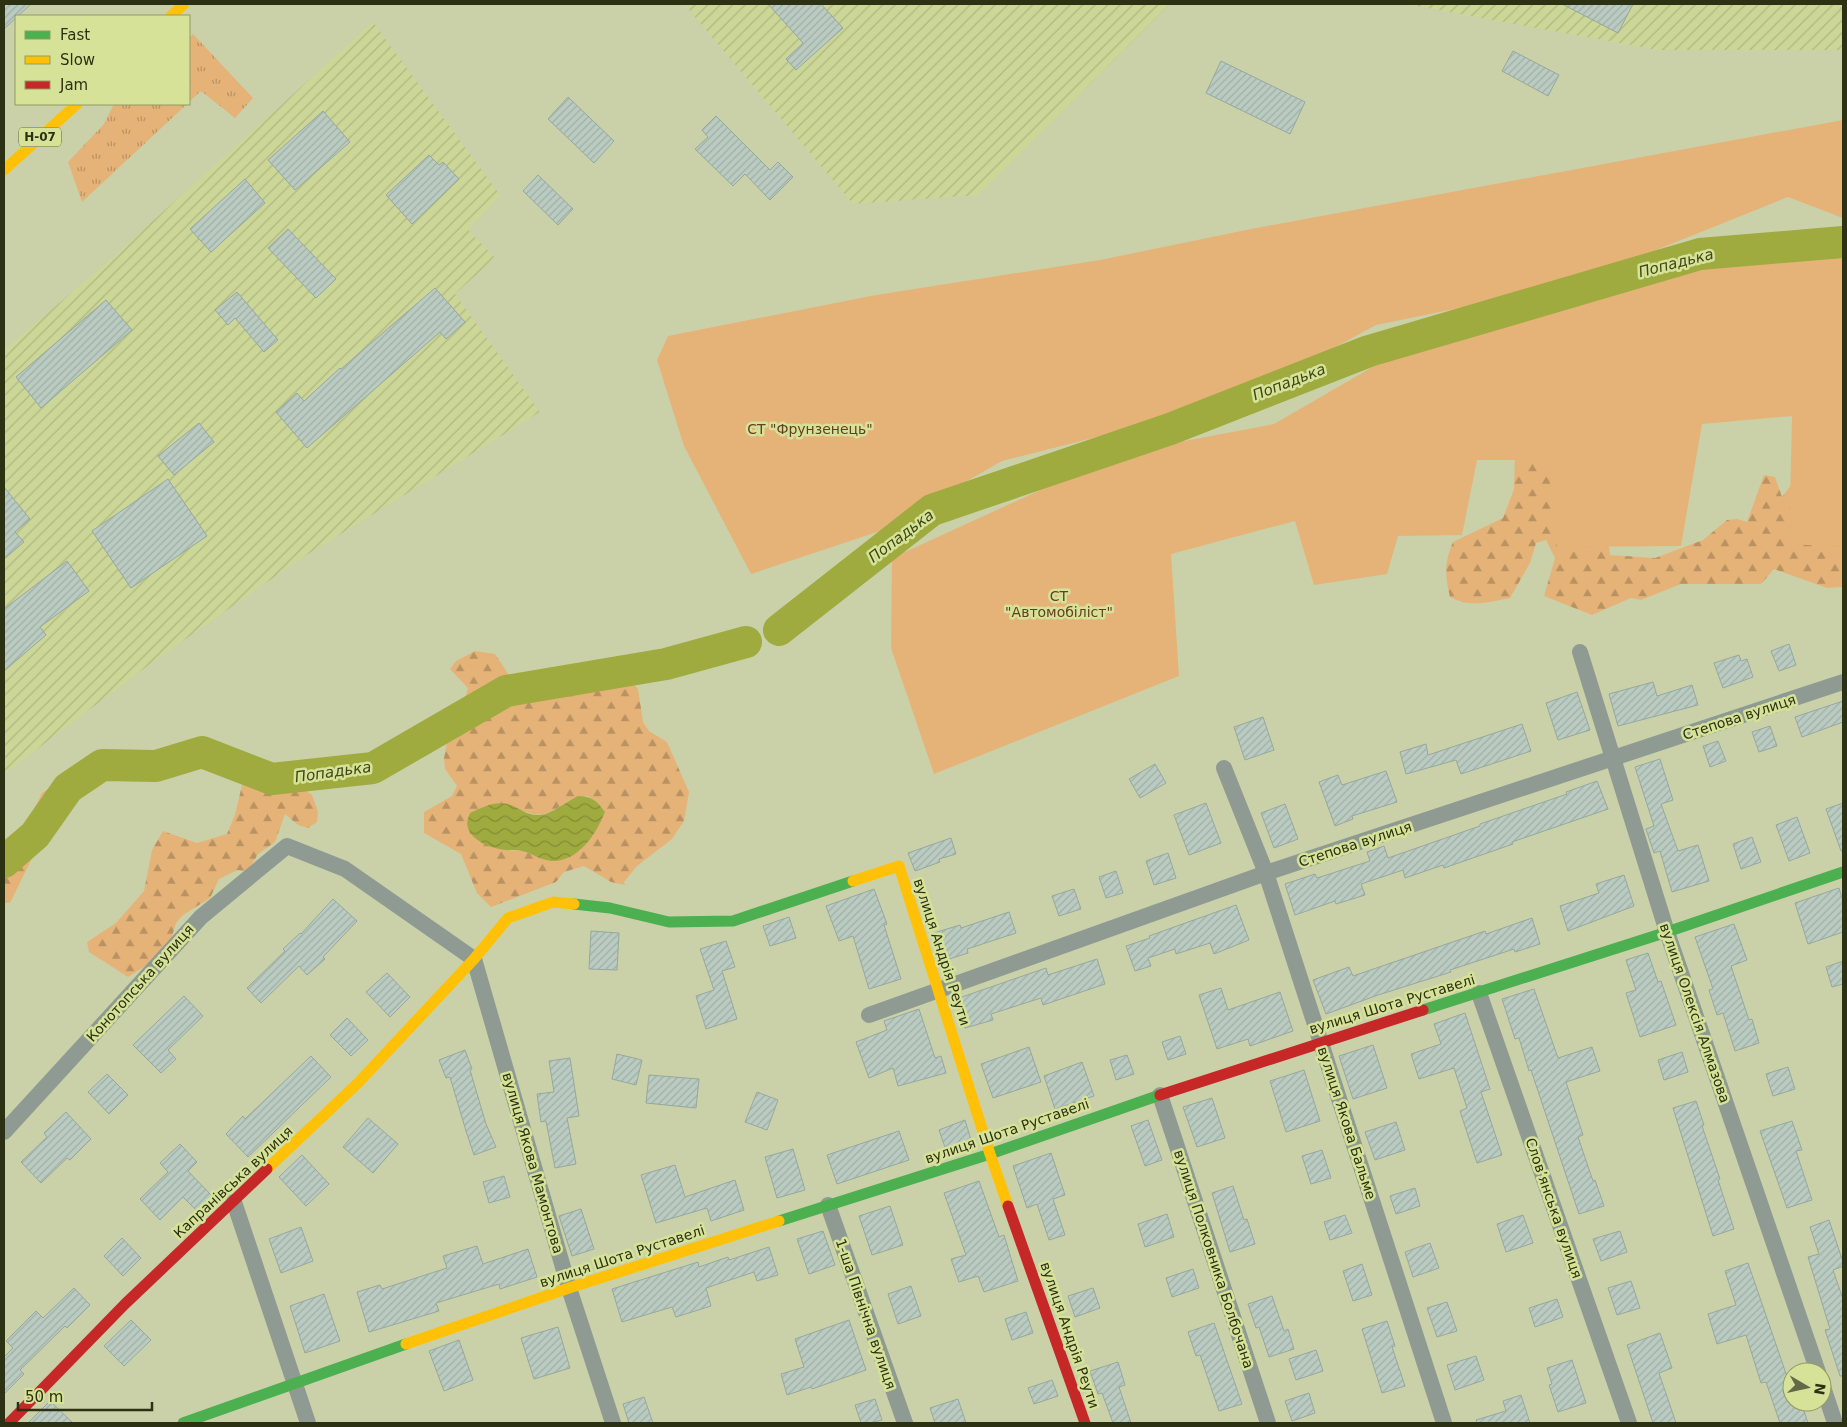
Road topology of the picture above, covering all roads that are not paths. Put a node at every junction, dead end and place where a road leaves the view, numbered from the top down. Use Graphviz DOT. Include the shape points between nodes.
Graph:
graph roads {
  1 [pos="184,4"];
  2 [pos="172,15"];
  3 [pos="75,105"];
  4 [pos="4,170"];
  5 [pos="1580,652"];
  6 [pos="1843,682"];
  7 [pos="1614,758"];
  8 [pos="1224,768"];
  9 [pos="1843,872"];
  10 [pos="1266,873"];
  11 [pos="1667,932"];
  12 [pos="474,959"];
  13 [pos="939,990"];
  14 [pos="1480,993"];
  15 [pos="869,1015"];
  16 [pos="1320,1042"];
  17 [pos="1160,1094"];
  18 [pos="4,1132"];
  19 [pos="990,1154"];
  20 [pos="234,1202"];
  21 [pos="828,1205"];
  22 [pos="569,1288"];
  23 [pos="1815,1362"];
  24 [pos="295,1382"];
  25 [pos="9,1423"];
  26 [pos="183,1423"];
  27 [pos="308,1423"];
  28 [pos="613,1423"];
  29 [pos="905,1423"];
  30 [pos="1085,1423"];
  31 [pos="1268,1423"];
  32 [pos="1444,1423"];
  33 [pos="1629,1423"];
  1 -- 2 [label="street"];
  3 -- 4 [label="street, Н-07"];
  5 -- 7 [label="street, вулиця Олексія Алмазова"];
  6 -- 7 [label="street, Степова вулиця"];
  7 -- 10 [label="street, Степова вулиця"];
  7 -- 11 [label="street, вулиця Олексія Алмазова"];
  8 -- 10 [label="street, вулиця Якова Бальме"];
  9 -- 11 [label="street, вулиця Шота Руставелі"];
  10 -- 13 [label="street, Степова вулиця"];
  10 -- 16 [label="street, вулиця Якова Бальме"];
  11 -- 14 [label="street, вулиця Шота Руставелі"];
  11 -- 23 [label="street, вулиця Олексія Алмазова"];
  12 -- 13 [label="street, вулиця Андрія Реути" via="508,918 553,902 610,908 669,922 733,921 899,866"];
  12 -- 18 [label="street, Конотопська вулиця" via="345,869 287,846 201,917"];
  12 -- 20 [label="street, Капранівська вулиця" via="358,1083"];
  12 -- 22 [label="street, вулиця Якова Мамонтова"];
  13 -- 15 [label="street, Степова вулиця"];
  13 -- 19 [label="street, вулиця Андрія Реути"];
  14 -- 16 [label="street, вулиця Шота Руставелі"];
  14 -- 33 [label="street, Словʼянська вулиця"];
  16 -- 17 [label="street, вулиця Шота Руставелі"];
  16 -- 32 [label="street, вулиця Якова Бальме"];
  17 -- 19 [label="street, вулиця Шота Руставелі"];
  17 -- 31 [label="street, вулиця Полковника Болбочана"];
  19 -- 21 [label="street, вулиця Шота Руставелі"];
  19 -- 30 [label="street, вулиця Андрія Реути"];
  20 -- 24 [label="street"];
  20 -- 25 [label="street, Капранівська вулиця" via="125,1304"];
  21 -- 22 [label="street, вулиця Шота Руставелі"];
  21 -- 29 [label="street, 1-ша Північна вулиця"];
  22 -- 24 [label="street, вулиця Шота Руставелі"];
  22 -- 28 [label="street, вулиця Якова Мамонтова"];
  24 -- 26 [label="street, вулиця Шота Руставелі"];
  24 -- 27 [label="street"];
}
